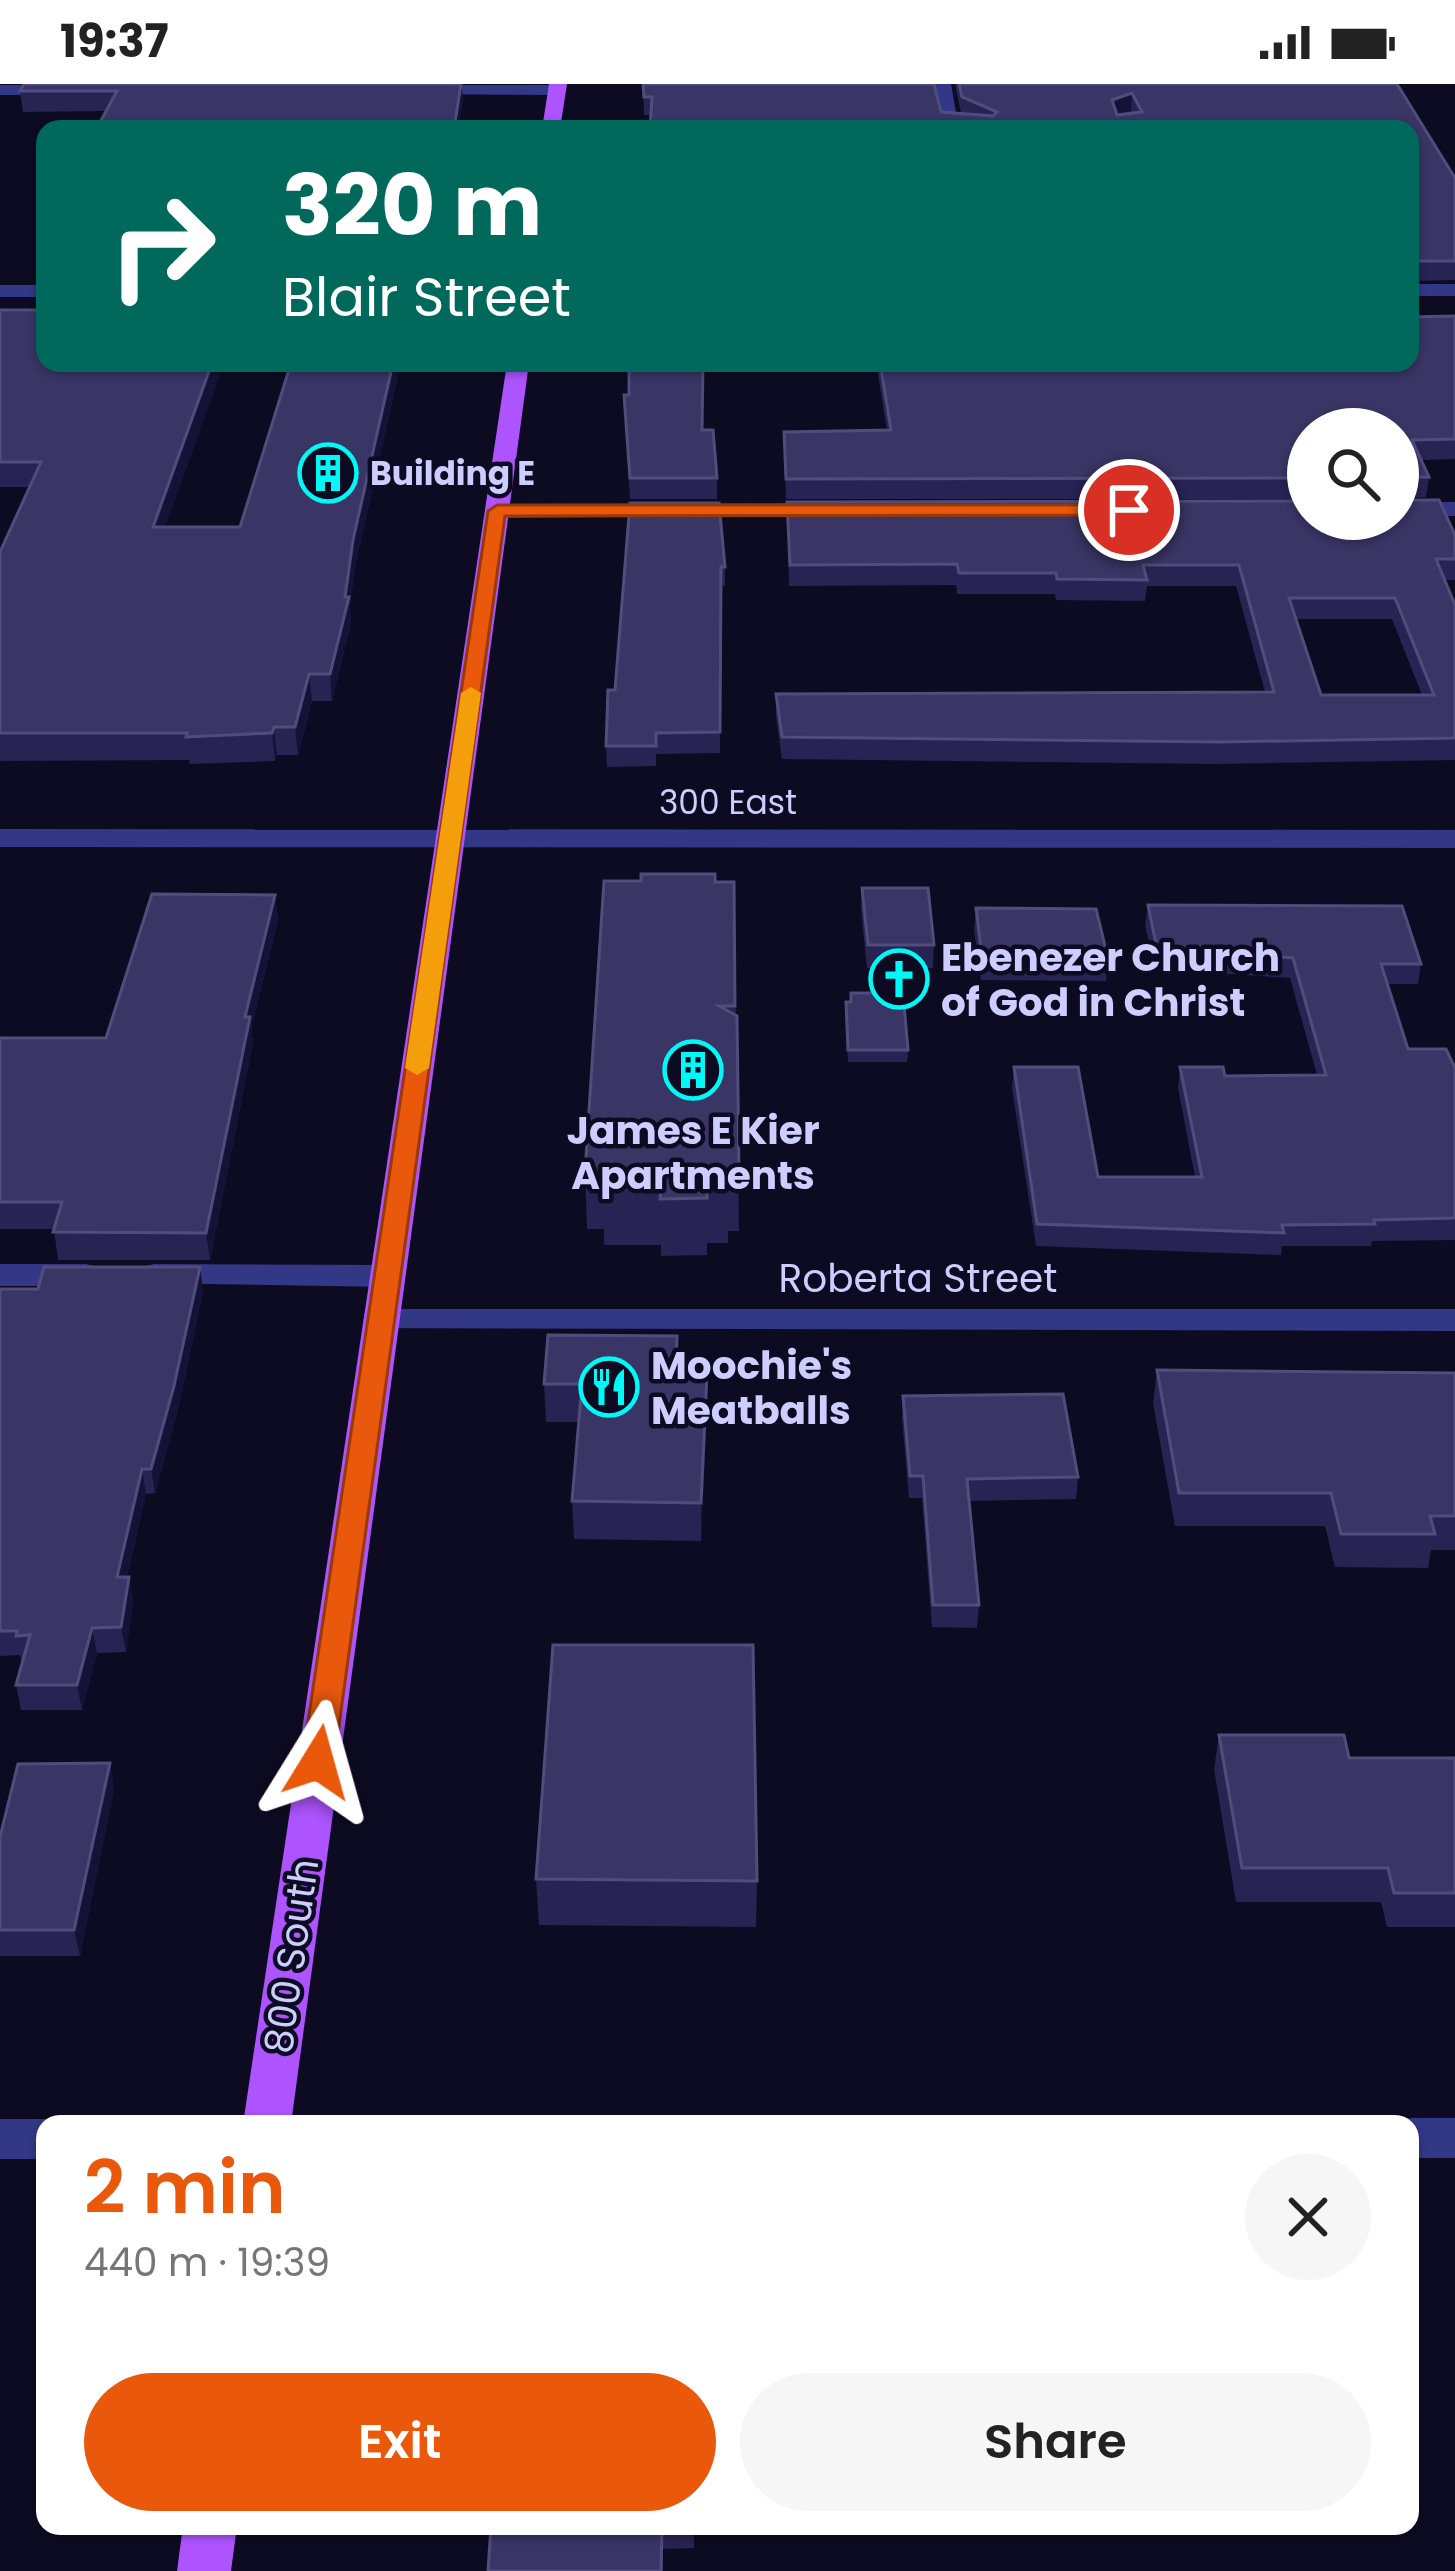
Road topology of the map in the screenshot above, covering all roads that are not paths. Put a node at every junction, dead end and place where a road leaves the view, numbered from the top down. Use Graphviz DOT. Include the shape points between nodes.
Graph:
graph roads {
  1 [pos="943,84"];
  2 [pos="557,87"];
  3 [pos="0,90"];
  4 [pos="96,90"];
  5 [pos="396,90"];
  6 [pos="552,120"];
  7 [pos="949,120"];
  8 [pos="1419,290"];
  9 [pos="1455,290"];
  10 [pos="0,291"];
  11 [pos="36,291"];
  12 [pos="517,372"];
  13 [pos="1419,509"];
  14 [pos="1455,509"];
  15 [pos="862,510"];
  16 [pos="497,511"];
  17 [pos="451,837"];
  18 [pos="0,838"];
  19 [pos="1455,839"];
  20 [pos="0,1275"];
  21 [pos="388,1276"];
  22 [pos="381,1320"];
  23 [pos="1455,1320"];
  24 [pos="268,2115"];
  25 [pos="1419,2138"];
  26 [pos="1455,2138"];
  27 [pos="0,2139"];
  28 [pos="36,2139"];
  29 [pos="209,2535"];
  30 [pos="204,2571"];
  1 -- 7 [label="street"];
  2 -- 5 [label="street"];
  2 -- 6 [label="main road"];
  3 -- 4 [label="street"];
  8 -- 9 [label="street"];
  10 -- 11 [label="street"];
  12 -- 16 [label="main road, 800 South"];
  13 -- 14 [label="street"];
  15 -- 16 [label="street"];
  16 -- 17 [label="main road, 800 South"];
  17 -- 18 [label="street, 300 East"];
  17 -- 19 [label="street, 300 East"];
  17 -- 21 [label="main road, 800 South"];
  20 -- 21 [label="street"];
  21 -- 22 [label="main road, 800 South"];
  22 -- 23 [label="street, Roberta Street"];
  22 -- 24 [label="main road, 800 South"];
  25 -- 26 [label="street"];
  27 -- 28 [label="street"];
  29 -- 30 [label="main road"];
}
